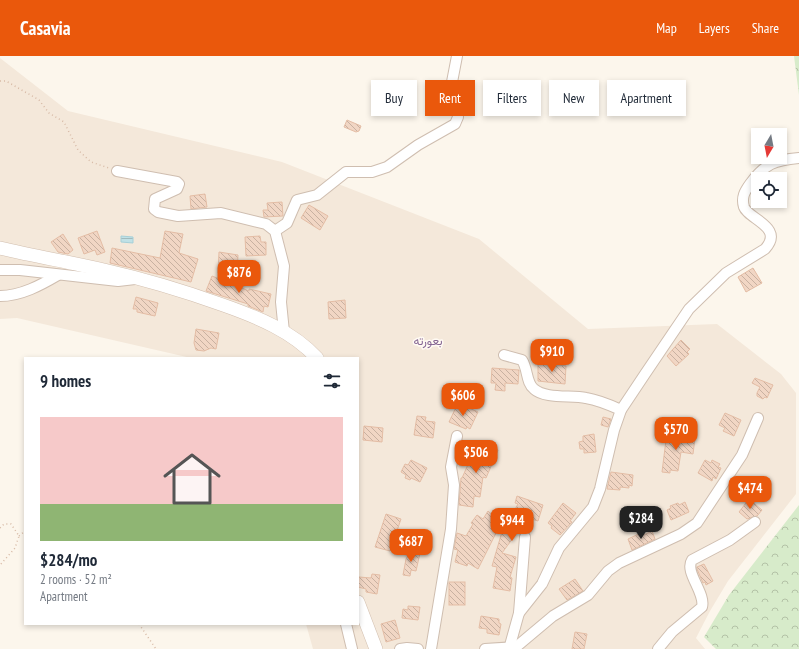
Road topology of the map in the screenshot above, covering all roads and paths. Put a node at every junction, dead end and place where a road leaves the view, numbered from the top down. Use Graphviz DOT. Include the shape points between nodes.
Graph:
graph roads {
  1 [pos="457,56"];
  2 [pos="0,81"];
  3 [pos="799,158"];
  4 [pos="117,171"];
  5 [pos="275,231"];
  6 [pos="0,248"];
  7 [pos="0,270"];
  8 [pos="58,275"];
  9 [pos="143,279"];
  10 [pos="0,296"];
  11 [pos="284,332"];
  12 [pos="504,355"];
  13 [pos="316,357"];
  14 [pos="621,410"];
  15 [pos="758,418"];
  16 [pos="457,436"];
  17 [pos="755,522"];
  18 [pos="0,528"];
  19 [pos="24,532"];
  20 [pos="19,536"];
  21 [pos="525,537"];
  22 [pos="0,565"];
  23 [pos="359,605"];
  24 [pos="519,614"];
  25 [pos="140,625"];
  26 [pos="346,625"];
  27 [pos="156,649"];
  28 [pos="352,649"];
  29 [pos="376,649"];
  30 [pos="400,649"];
  31 [pos="418,649"];
  32 [pos="431,649"];
  33 [pos="485,649"];
  34 [pos="509,649"];
  35 [pos="658,649"];
  1 -- 5 [label="street" via="452,82 458,117 455,124 418,145 387,167 372,172 346,172 317,195 297,200 287,223"];
  2 -- 4 [label="path" via="6,81 39,100 48,113 64,122 78,150 91,162"];
  3 -- 14 [label="street" via="765,166 744,192 744,209 766,226 771,240 769,245 726,273 690,309 671,333"];
  4 -- 5 [label="street" via="177,182 176,189 155,199 154,209 158,212 178,216 221,213 266,224"];
  5 -- 11 [label="street" via="284,266 281,302"];
  6 -- 9 [label="main road"];
  7 -- 8 [label="street"];
  8 -- 9 [label="street" via="118,281"];
  8 -- 10 [label="street" via="26,291"];
  9 -- 11 [label="main road" via="238,311"];
  11 -- 13 [label="main road"];
  12 -- 14 [label="street" via="522,360 528,371 531,386 537,392 586,398"];
  14 -- 24 [label="street" via="593,507 559,548 542,584"];
  15 -- 34 [label="street" via="734,469 723,481 697,523 681,534 619,563 608,571 588,594 553,616 522,644"];
  16 -- 32 [label="street" via="451,467 454,485 451,529"];
  17 -- 35 [label="street" via="730,540 692,560 690,568 702,600 702,607 672,632"];
  18 -- 20 [label="path" via="4,524 11,524"];
  19 -- 20 [label="path"];
  20 -- 22 [label="path" via="15,548"];
  21 -- 24 [label="street"];
  23 -- 29 [label="main road"];
  24 -- 34 [label="street"];
  25 -- 27 [label="path"];
  26 -- 28 [label="street"];
  30 -- 31 [label="street"];
  33 -- 34 [label="street"];
}
